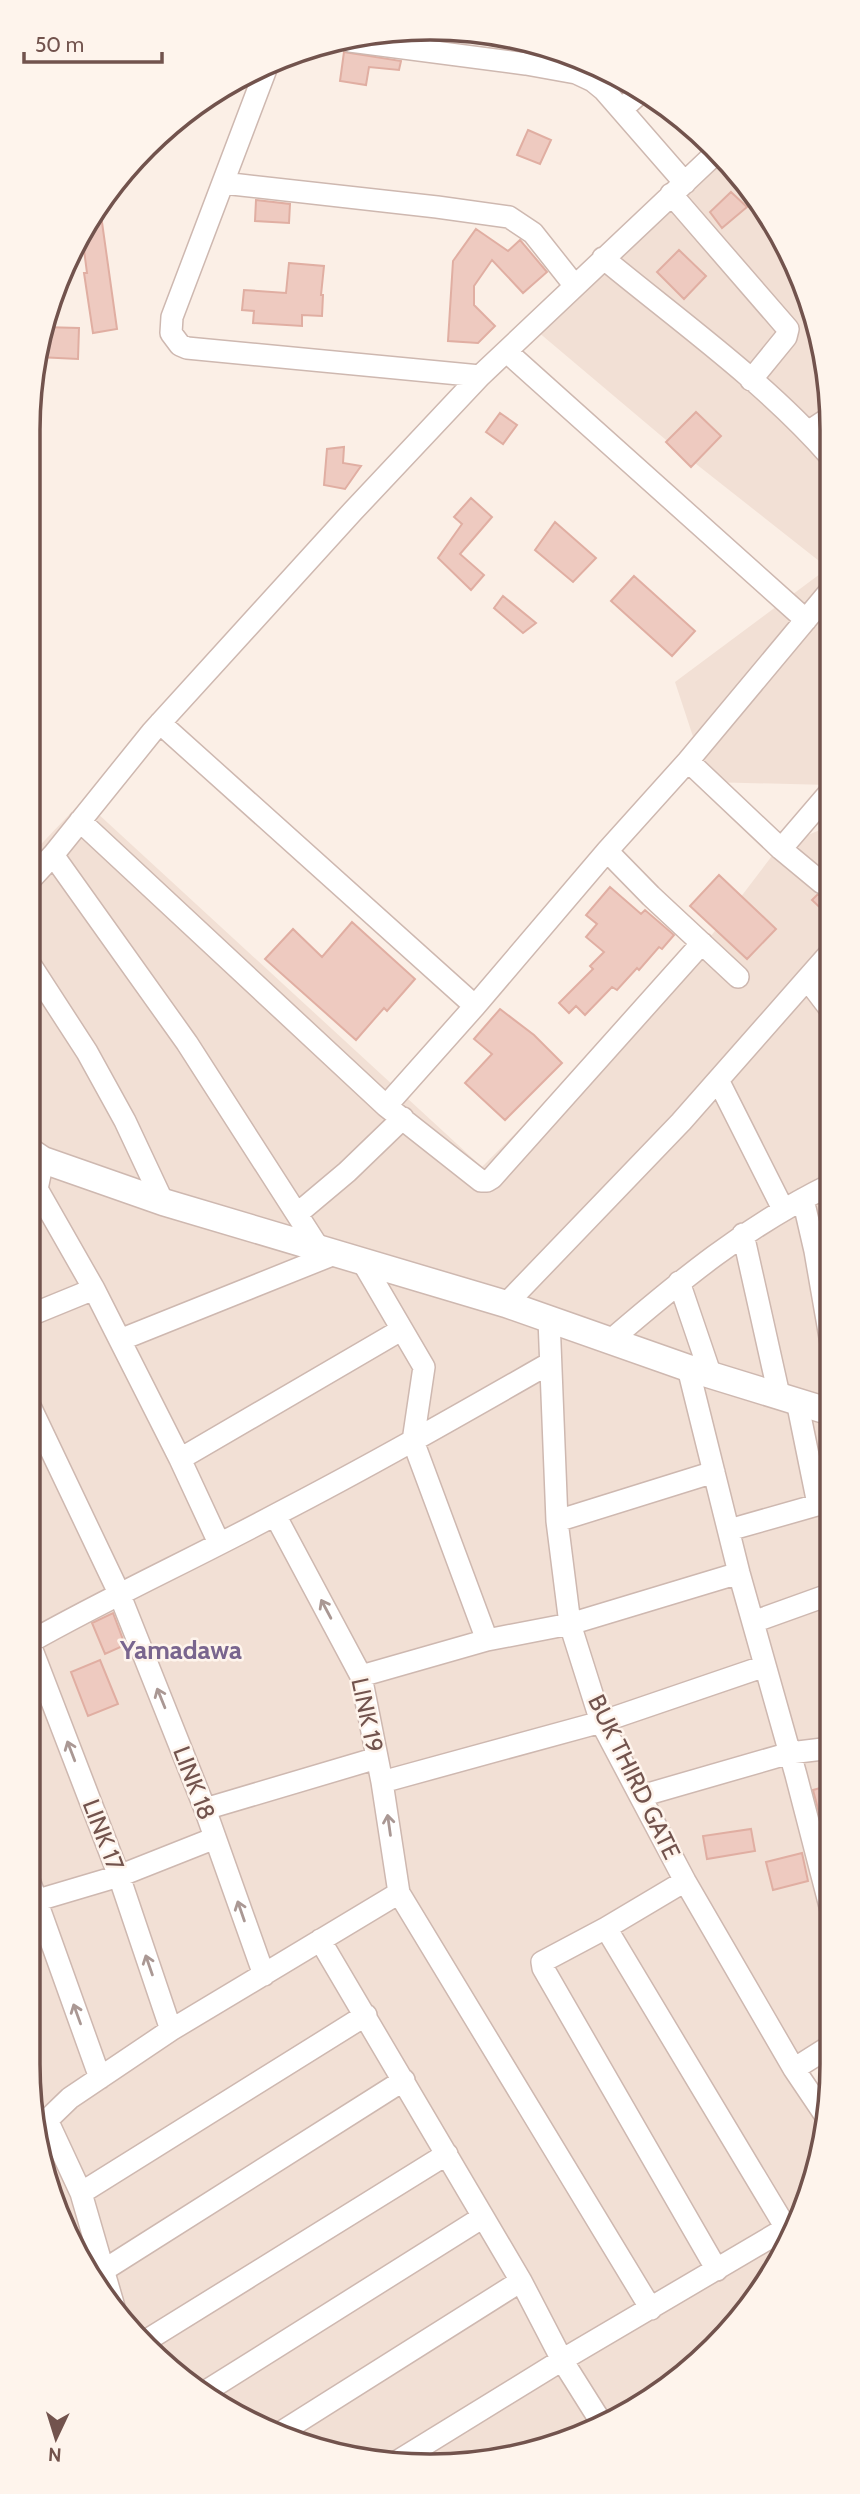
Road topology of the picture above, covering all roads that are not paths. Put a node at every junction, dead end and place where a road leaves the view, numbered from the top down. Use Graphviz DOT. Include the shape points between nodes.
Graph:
graph roads {
  1 [pos="391,43"];
  2 [pos="455,45"];
  3 [pos="263,78"];
  4 [pos="634,98"];
  5 [pos="622,109"];
  6 [pos="710,159"];
  7 [pos="223,183"];
  8 [pos="678,189"];
  9 [pos="603,258"];
  10 [pos="575,286"];
  11 [pos="507,352"];
  12 [pos="480,376"];
  13 [pos="751,380"];
  14 [pos="820,424"];
  15 [pos="808,432"];
  16 [pos="820,445"];
  17 [pos="820,603"];
  18 [pos="806,620"];
  19 [pos="160,723"];
  20 [pos="688,761"];
  21 [pos="820,804"];
  22 [pos="80,821"];
  23 [pos="781,849"];
  24 [pos="607,851"];
  25 [pos="53,855"];
  26 [pos="40,869"];
  27 [pos="820,881"];
  28 [pos="702,943"];
  29 [pos="820,964"];
  30 [pos="738,977"];
  31 [pos="807,979"];
  32 [pos="40,980"];
  33 [pos="820,996"];
  34 [pos="475,1006"];
  35 [pos="718,1080"];
  36 [pos="395,1112"];
  37 [pos="40,1176"];
  38 [pos="40,1186"];
  39 [pos="820,1190"];
  40 [pos="803,1199"];
  41 [pos="163,1202"];
  42 [pos="783,1209"];
  43 [pos="297,1214"];
  44 [pos="743,1234"];
  45 [pos="339,1253"];
  46 [pos="820,1280"];
  47 [pos="679,1282"];
  48 [pos="94,1289"];
  49 [pos="506,1304"];
  50 [pos="40,1311"];
  51 [pos="549,1319"];
  52 [pos="401,1330"];
  53 [pos="120,1339"];
  54 [pos="611,1340"];
  55 [pos="550,1363"];
  56 [pos="699,1370"];
  57 [pos="788,1398"];
  58 [pos="820,1408"];
  59 [pos="40,1427"];
  60 [pos="413,1441"];
  61 [pos="180,1459"];
  62 [pos="714,1472"];
  63 [pos="820,1489"];
  64 [pos="820,1504"];
  65 [pos="275,1515"];
  66 [pos="557,1521"];
  67 [pos="729,1530"];
  68 [pos="219,1543"];
  69 [pos="739,1573"];
  70 [pos="119,1593"];
  71 [pos="820,1598"];
  72 [pos="753,1622"];
  73 [pos="570,1624"];
  74 [pos="40,1636"];
  75 [pos="487,1640"];
  76 [pos="765,1666"];
  77 [pos="40,1671"];
  78 [pos="362,1676"];
  79 [pos="601,1722"];
  80 [pos="820,1749"];
  81 [pos="790,1753"];
  82 [pos="377,1758"];
  83 [pos="382,1782"];
  84 [pos="641,1796"];
  85 [pos="205,1809"];
  86 [pos="215,1838"];
  87 [pos="820,1852"];
  88 [pos="119,1876"];
  89 [pos="685,1881"];
  90 [pos="398,1893"];
  91 [pos="40,1900"];
  92 [pos="40,1923"];
  93 [pos="606,1928"];
  94 [pos="320,1940"];
  95 [pos="264,1975"];
  96 [pos="366,2015"];
  97 [pos="171,2030"];
  98 [pos="820,2053"];
  99 [pos="794,2069"];
  100 [pos="100,2078"];
  101 [pos="404,2080"];
  102 [pos="817,2104"];
  103 [pos="45,2123"];
  104 [pos="46,2128"];
  105 [pos="447,2154"];
  106 [pos="81,2193"];
  107 [pos="483,2217"];
  108 [pos="786,2222"];
  109 [pos="783,2230"];
  110 [pos="104,2270"];
  111 [pos="717,2270"];
  112 [pos="520,2281"];
  113 [pos="108,2283"];
  114 [pos="651,2309"];
  115 [pos="152,2337"];
  116 [pos="562,2360"];
  117 [pos="212,2387"];
  118 [pos="597,2416"];
  119 [pos="289,2427"];
  120 [pos="411,2453"];
  1 -- 2 [label="street"];
  2 -- 5 [label="street" via="576,73 593,81"];
  3 -- 7 [label="street"];
  4 -- 5 [label="street"];
  5 -- 8 [label="street"];
  6 -- 8 [label="street"];
  7 -- 10 [label="street" via="509,217 533,233"];
  7 -- 12 [label="street" via="172,317 171,333 180,345"];
  8 -- 9 [label="street"];
  8 -- 13 [label="street" via="788,329"];
  9 -- 10 [label="street"];
  9 -- 13 [label="street"];
  10 -- 11 [label="street"];
  11 -- 12 [label="street"];
  11 -- 18 [label="street"];
  12 -- 19 [label="street"];
  13 -- 15 [label="street"];
  14 -- 15 [label="street"];
  15 -- 16 [label="street"];
  17 -- 18 [label="street"];
  18 -- 20 [label="street"];
  19 -- 22 [label="street"];
  19 -- 34 [label="street"];
  20 -- 23 [label="street"];
  20 -- 24 [label="street"];
  21 -- 23 [label="street"];
  22 -- 25 [label="street"];
  22 -- 36 [label="street"];
  23 -- 27 [label="street"];
  24 -- 28 [label="street"];
  24 -- 34 [label="street"];
  25 -- 26 [label="street"];
  25 -- 43 [label="street" via="187,1043"];
  28 -- 30 [label="street"];
  28 -- 36 [label="street" via="487,1181 481,1181"];
  29 -- 31 [label="street"];
  31 -- 33 [label="street"];
  31 -- 35 [label="street"];
  32 -- 41 [label="street" via="87,1052"];
  34 -- 36 [label="street"];
  35 -- 42 [label="street"];
  35 -- 49 [label="street"];
  36 -- 43 [label="street" via="347,1172"];
  37 -- 41 [label="street"];
  38 -- 48 [label="street"];
  39 -- 40 [label="street"];
  40 -- 42 [label="street"];
  40 -- 46 [label="street"];
  41 -- 45 [label="street"];
  42 -- 44 [label="street"];
  43 -- 45 [label="street"];
  44 -- 47 [label="street"];
  44 -- 57 [label="street"];
  45 -- 49 [label="street"];
  45 -- 52 [label="street"];
  45 -- 53 [label="street"];
  47 -- 54 [label="street"];
  47 -- 56 [label="street"];
  48 -- 50 [label="street"];
  48 -- 53 [label="street"];
  49 -- 51 [label="street"];
  51 -- 54 [label="street"];
  51 -- 55 [label="street, BUK THIRD GATE"];
  52 -- 60 [label="street" via="424,1367"];
  52 -- 61 [label="street"];
  53 -- 61 [label="street"];
  54 -- 56 [label="street"];
  55 -- 60 [label="street"];
  55 -- 66 [label="street, BUK THIRD GATE"];
  56 -- 57 [label="street"];
  56 -- 62 [label="street"];
  57 -- 58 [label="street"];
  57 -- 63 [label="street"];
  59 -- 70 [label="street, LINK 18"];
  60 -- 65 [label="street"];
  60 -- 75 [label="street"];
  61 -- 68 [label="street"];
  62 -- 66 [label="street"];
  62 -- 67 [label="street"];
  64 -- 67 [label="street"];
  65 -- 68 [label="street"];
  78 -- 65 [label="street, LINK 19, one-way"];
  66 -- 73 [label="street, BUK THIRD GATE"];
  67 -- 69 [label="street"];
  68 -- 70 [label="street"];
  69 -- 72 [label="street"];
  69 -- 73 [label="street"];
  70 -- 74 [label="street"];
  85 -- 70 [label="street, LINK 18, one-way"];
  71 -- 72 [label="street"];
  72 -- 76 [label="street"];
  73 -- 75 [label="street"];
  73 -- 79 [label="street, BUK THIRD GATE"];
  75 -- 78 [label="street"];
  76 -- 79 [label="street"];
  76 -- 81 [label="street"];
  88 -- 77 [label="street, LINK 17, one-way"];
  78 -- 82 [label="street, LINK 19"];
  79 -- 83 [label="street"];
  79 -- 84 [label="street, BUK THIRD GATE"];
  80 -- 81 [label="street"];
  81 -- 84 [label="street"];
  81 -- 87 [label="street"];
  82 -- 83 [label="street, LINK 19"];
  82 -- 85 [label="street"];
  90 -- 83 [label="street, LINK 19, one-way"];
  84 -- 89 [label="street, BUK THIRD GATE"];
  85 -- 86 [label="street, LINK 18"];
  86 -- 88 [label="street"];
  95 -- 86 [label="street, LINK 18, one-way"];
  88 -- 91 [label="street"];
  97 -- 88 [label="street, LINK 17, one-way"];
  89 -- 93 [label="street"];
  89 -- 99 [label="street, BUK THIRD GATE"];
  90 -- 94 [label="street"];
  90 -- 114 [label="street"];
  100 -- 92 [label="street, one-way"];
  93 -- 108 [label="street"];
  93 -- 111 [label="street" via="545,1960 543,1968"];
  94 -- 95 [label="street"];
  94 -- 96 [label="street"];
  95 -- 97 [label="street"];
  96 -- 101 [label="street"];
  96 -- 106 [label="street"];
  97 -- 100 [label="street"];
  98 -- 99 [label="street"];
  99 -- 102 [label="street, BUK THIRD GATE"];
  100 -- 103 [label="street"];
  101 -- 105 [label="street"];
  101 -- 110 [label="street"];
  104 -- 106 [label="street"];
  105 -- 107 [label="street"];
  105 -- 115 [label="street"];
  106 -- 110 [label="street"];
  107 -- 112 [label="street"];
  107 -- 117 [label="street"];
  109 -- 111 [label="street"];
  110 -- 113 [label="street"];
  111 -- 114 [label="street"];
  112 -- 116 [label="street"];
  112 -- 119 [label="street"];
  114 -- 116 [label="street"];
  116 -- 118 [label="street"];
  116 -- 120 [label="street"];
}
